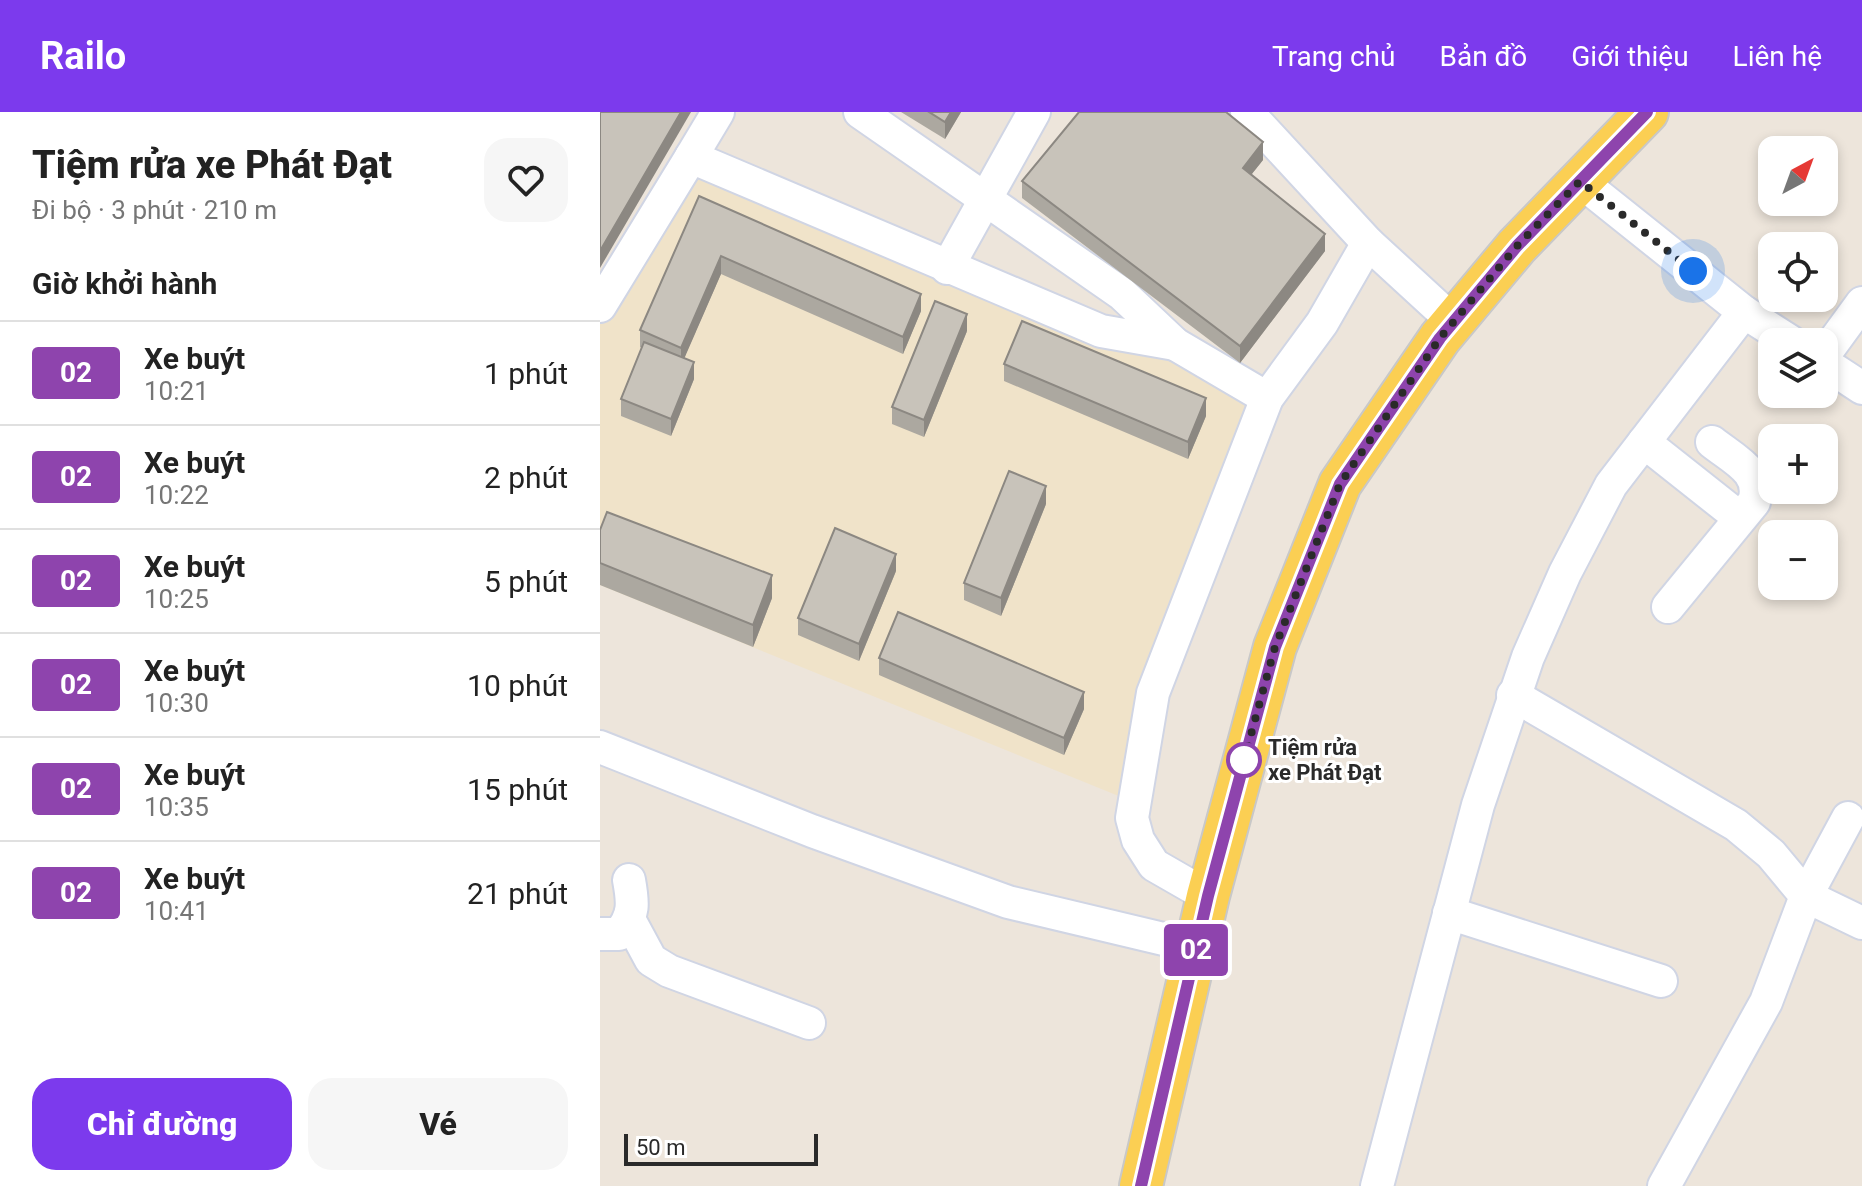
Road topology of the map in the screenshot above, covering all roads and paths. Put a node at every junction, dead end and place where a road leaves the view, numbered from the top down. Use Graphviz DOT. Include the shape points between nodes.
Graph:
graph roads {
  1 [pos="718,112"];
  2 [pos="860,112"];
  3 [pos="1034,112"];
  4 [pos="1247,112"];
  5 [pos="1647,112"];
  6 [pos="691,157"];
  7 [pos="1580,181"];
  8 [pos="984,198"];
  9 [pos="1368,243"];
  10 [pos="947,268"];
  11 [pos="1862,303"];
  12 [pos="600,306"];
  13 [pos="1744,312"];
  14 [pos="1454,322"];
  15 [pos="1769,328"];
  16 [pos="1838,336"];
  17 [pos="1175,344"];
  18 [pos="1838,372"];
  19 [pos="1862,388"];
  20 [pos="1267,398"];
  21 [pos="1644,442"];
  22 [pos="1712,442"];
  23 [pos="1740,518"];
  24 [pos="1668,607"];
  25 [pos="1513,695"];
  26 [pos="600,747"];
  27 [pos="1848,818"];
  28 [pos="629,880"];
  29 [pos="1208,896"];
  30 [pos="1806,896"];
  31 [pos="1449,913"];
  32 [pos="630,921"];
  33 [pos="1862,923"];
  34 [pos="600,934"];
  35 [pos="1197,947"];
  36 [pos="1661,981"];
  37 [pos="809,1023"];
  38 [pos="1141,1186"];
  39 [pos="1377,1186"];
  40 [pos="1664,1186"];
  1 -- 6 [label="street"];
  2 -- 8 [label="street"];
  3 -- 8 [label="street"];
  4 -- 9 [label="street"];
  5 -- 7 [label="main road"];
  6 -- 10 [label="street"];
  6 -- 12 [label="street"];
  7 -- 13 [label="street"];
  7 -- 14 [label="main road"];
  8 -- 10 [label="street"];
  8 -- 17 [label="street" via="1122,294"];
  9 -- 14 [label="street"];
  9 -- 20 [label="street" via="1322,323"];
  10 -- 17 [label="street" via="1101,331"];
  11 -- 16 [label="street"];
  13 -- 15 [label="street"];
  13 -- 21 [label="street"];
  14 -- 29 [label="main road" via="1340,484 1275,647"];
  17 -- 20 [label="street"];
  18 -- 19 [label="street"];
  20 -- 29 [label="street" via="1153,693 1132,818 1154,865"];
  21 -- 23 [label="street"];
  21 -- 25 [label="street" via="1611,485 1565,573"];
  22 -- 23 [label="street" via="1755,477 1754,502"];
  23 -- 24 [label="street"];
  25 -- 30 [label="street" via="1736,825 1771,854"];
  25 -- 31 [label="street"];
  26 -- 35 [label="street" via="1008,902"];
  27 -- 30 [label="street"];
  28 -- 32 [label="street"];
  29 -- 35 [label="main road"];
  30 -- 33 [label="street"];
  30 -- 40 [label="street" via="1766,1002"];
  31 -- 36 [label="street"];
  31 -- 39 [label="street"];
  32 -- 34 [label="street" via="619,934"];
  32 -- 37 [label="street" via="651,960 669,971"];
  35 -- 38 [label="main road"];
}
